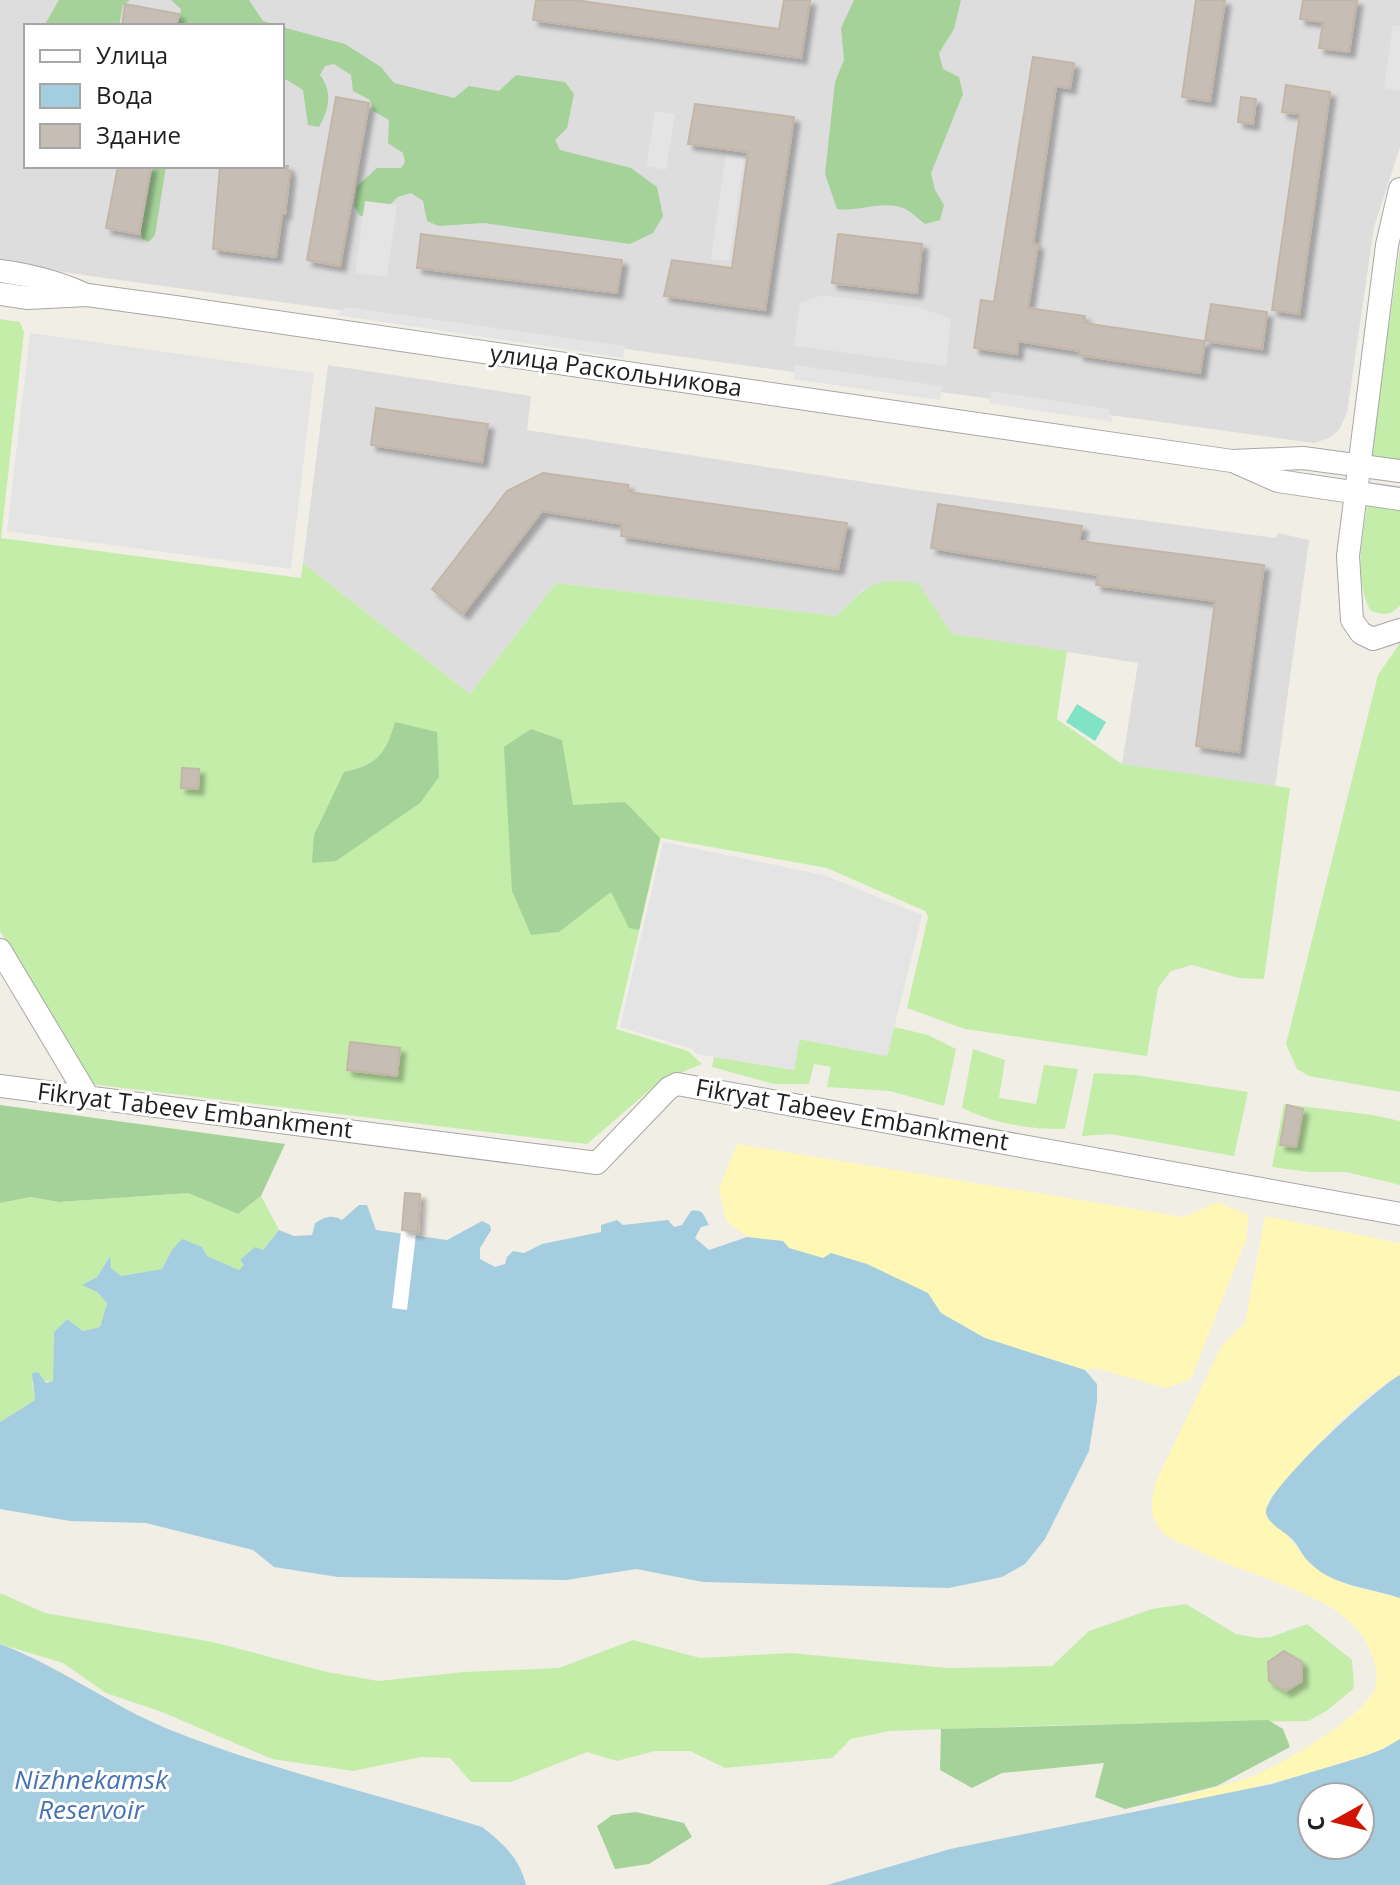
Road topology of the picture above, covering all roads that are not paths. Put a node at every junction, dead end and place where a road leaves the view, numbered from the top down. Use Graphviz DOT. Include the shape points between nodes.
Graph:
graph roads {
  1 [pos="1400,189"];
  2 [pos="1400,223"];
  3 [pos="1387,245"];
  4 [pos="0,271"];
  5 [pos="0,294"];
  6 [pos="87,295"];
  7 [pos="1232,461"];
  8 [pos="1359,466"];
  9 [pos="1400,471"];
  10 [pos="1355,491"];
  11 [pos="1400,499"];
  12 [pos="1400,630"];
  13 [pos="0,950"];
  14 [pos="0,1086"];
  15 [pos="88,1097"];
  16 [pos="1400,1214"];
  1 -- 3 [label="street"];
  2 -- 3 [label="street"];
  3 -- 8 [label="street"];
  4 -- 6 [label="street" via="61,283"];
  5 -- 6 [label="street, улица Раскольникова"];
  6 -- 7 [label="street, улица Раскольникова"];
  7 -- 8 [label="street, улица Раскольникова" via="1303,458"];
  7 -- 10 [label="street, улица Раскольникова" via="1278,481"];
  8 -- 9 [label="street, улица Раскольникова"];
  8 -- 10 [label="street"];
  10 -- 11 [label="street, улица Раскольникова"];
  10 -- 12 [label="street" via="1348,556 1352,620 1373,639"];
  13 -- 15 [label="street"];
  14 -- 15 [label="street, Fikryat Tabeev Embankment"];
  15 -- 16 [label="street, Fikryat Tabeev Embankment" via="597,1163 677,1084"];
}
